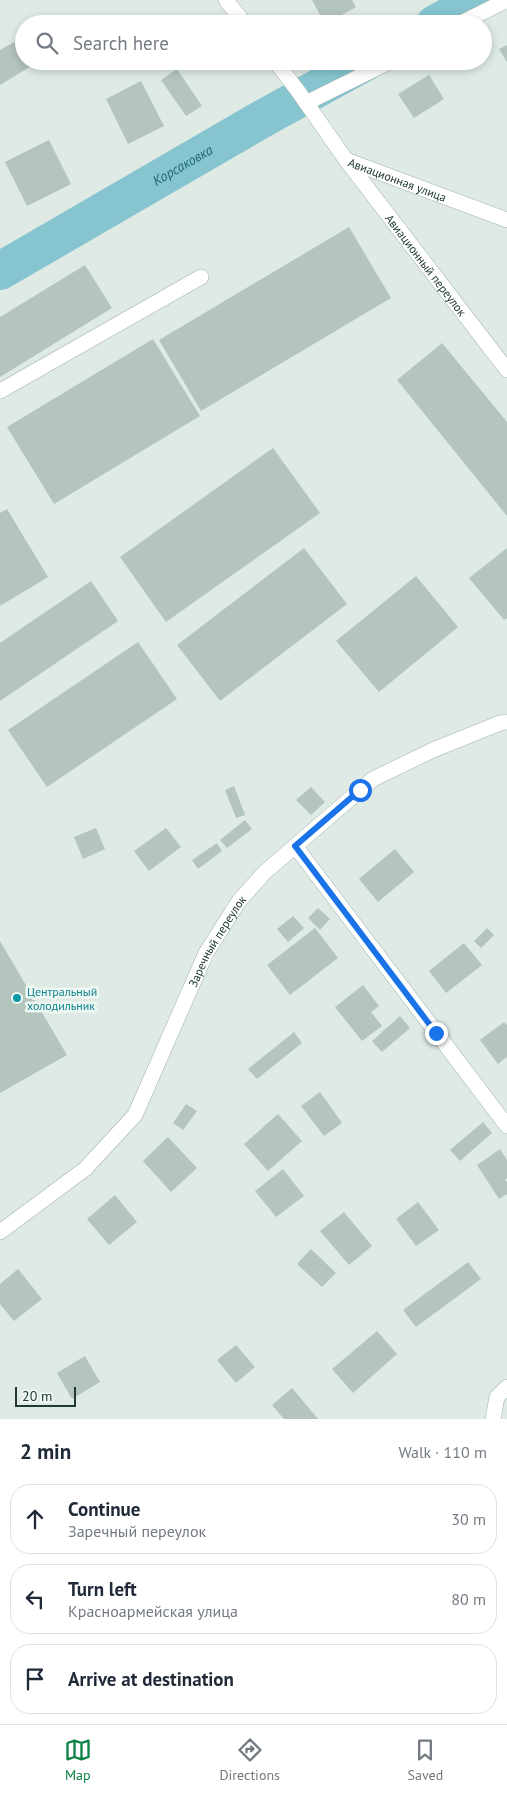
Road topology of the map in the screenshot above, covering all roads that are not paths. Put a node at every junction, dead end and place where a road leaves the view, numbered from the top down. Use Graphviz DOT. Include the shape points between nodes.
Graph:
graph roads {
  1 [pos="226,0"];
  2 [pos="507,0"];
  3 [pos="238,15"];
  4 [pos="477,15"];
  5 [pos="282,70"];
  6 [pos="369,70"];
  7 [pos="302,97"];
  8 [pos="346,160"];
  9 [pos="507,220"];
  10 [pos="201,277"];
  11 [pos="507,370"];
  12 [pos="0,391"];
  13 [pos="507,722"];
  14 [pos="295,846"];
  15 [pos="507,1126"];
  16 [pos="0,1232"];
  17 [pos="507,1387"];
  18 [pos="493,1419"];
  1 -- 3 [label="street"];
  2 -- 4 [label="street"];
  5 -- 7 [label="street, Авиационная улица"];
  6 -- 7 [label="street"];
  7 -- 8 [label="street, Авиационная улица"];
  8 -- 9 [label="street, Авиационная улица"];
  8 -- 11 [label="street, Авиационный переулок"];
  10 -- 12 [label="street"];
  13 -- 14 [label="street, Заречный переулок" via="434,750 373,779"];
  14 -- 15 [label="street"];
  14 -- 16 [label="street, Заречный переулок" via="239,901 206,953 135,1115 85,1169"];
  17 -- 18 [label="street" via="497,1397"];
}
